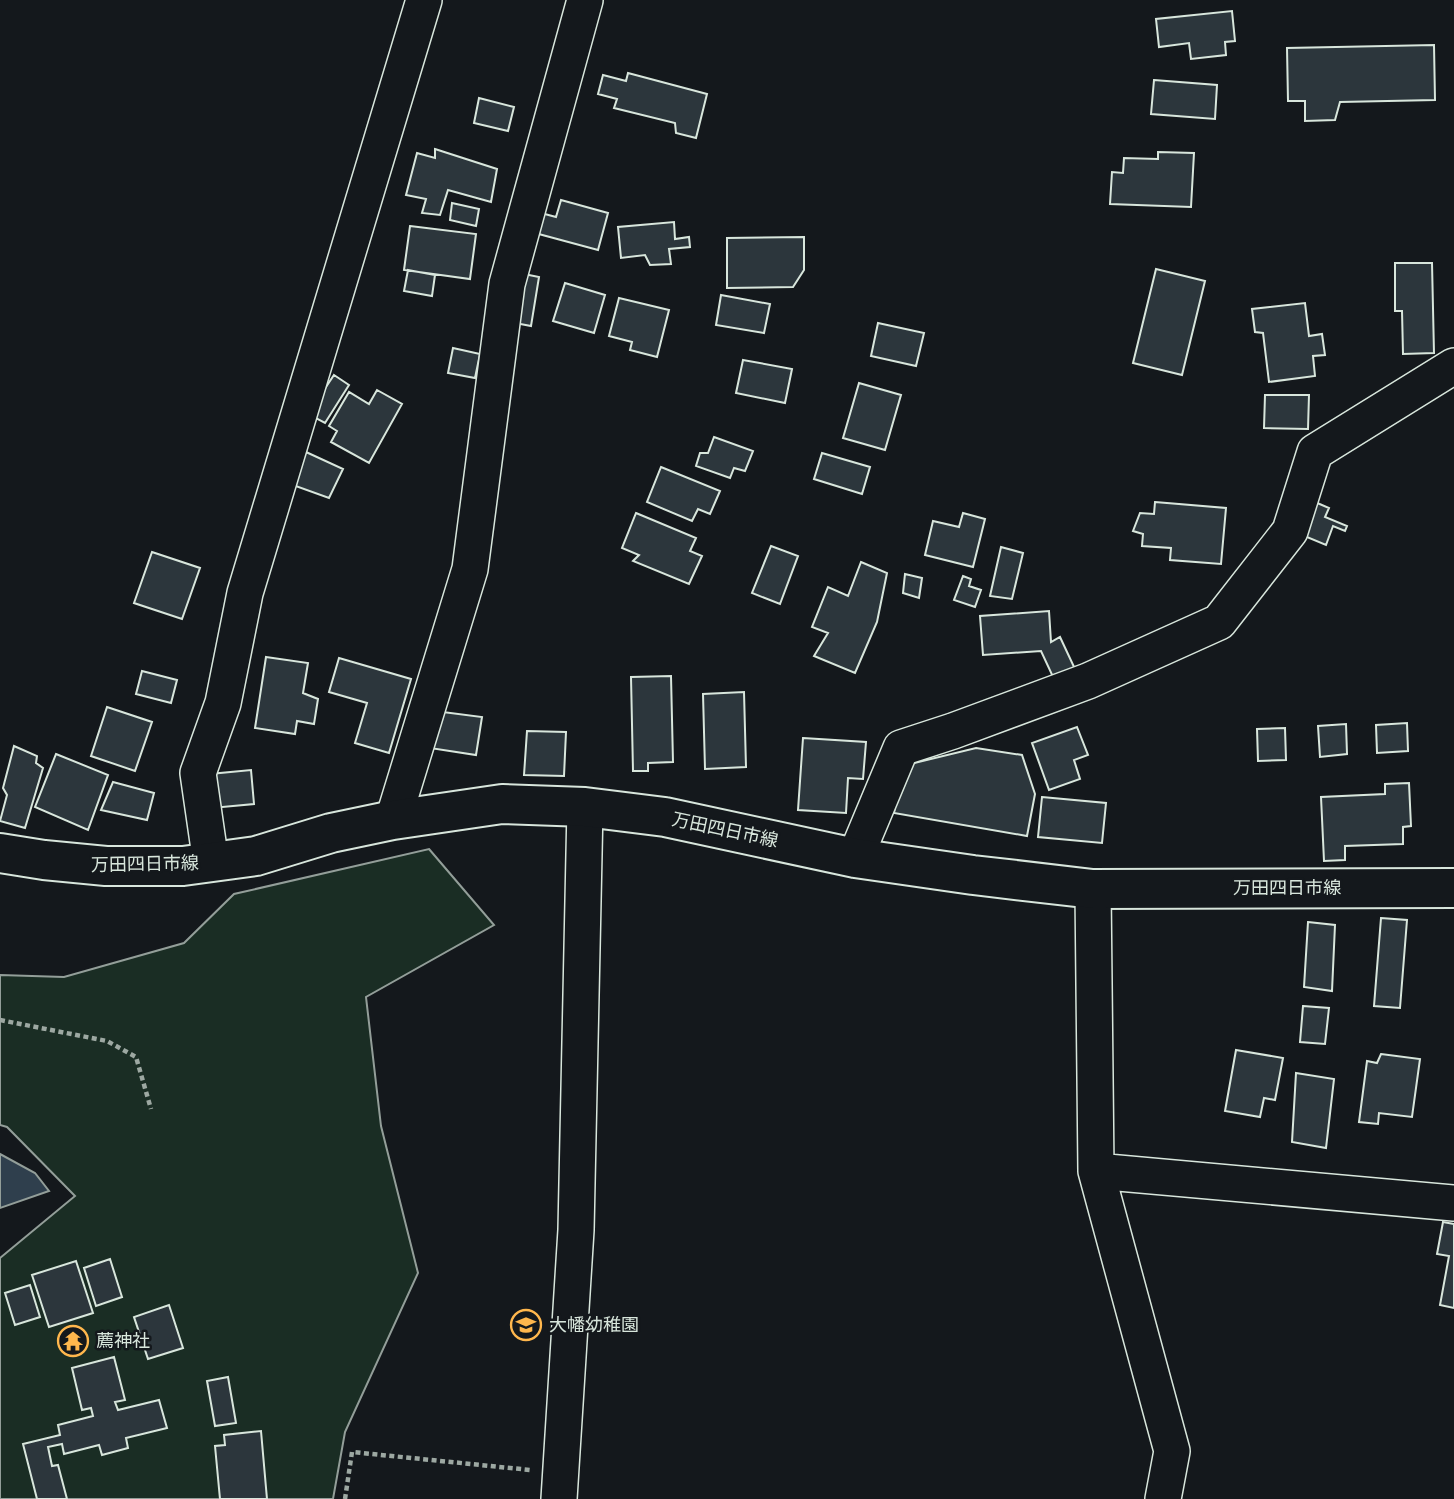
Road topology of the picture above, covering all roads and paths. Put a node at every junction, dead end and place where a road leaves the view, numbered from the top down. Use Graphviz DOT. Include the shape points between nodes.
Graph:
graph roads {
  1 [pos="424,0"];
  2 [pos="585,0"];
  3 [pos="1454,366"];
  4 [pos="585,807"];
  5 [pos="393,820"];
  6 [pos="0,853"];
  7 [pos="855,858"];
  8 [pos="211,863"];
  9 [pos="1454,888"];
  10 [pos="1093,889"];
  11 [pos="0,1020"];
  12 [pos="151,1109"];
  13 [pos="1096,1171"];
  14 [pos="1454,1203"];
  15 [pos="560,1486"];
  16 [pos="345,1499"];
  17 [pos="1163,1499"];
  1 -- 8 [label="street" via="245,593 223,703 198,773"];
  2 -- 5 [label="street" via="507,284 470,569"];
  3 -- 7 [label="street" via="1315,452 1290,531 1219,622 1088,681 901,748"];
  4 -- 5 [label="main road, 万田四日市線" via="502,804"];
  4 -- 7 [label="main road, 万田四日市線" via="664,817"];
  4 -- 15 [label="street" via="576,1230"];
  5 -- 8 [label="main road, 万田四日市線" via="256,856"];
  6 -- 8 [label="main road, 万田四日市線" via="106,866"];
  7 -- 10 [label="main road, 万田四日市線"];
  9 -- 10 [label="main road, 万田四日市線"];
  10 -- 13 [label="street"];
  11 -- 12 [label="path" via="107,1041 136,1057"];
  13 -- 14 [label="street"];
  13 -- 17 [label="street" via="1172,1451"];
  15 -- 16 [label="path" via="352,1452"];
}
